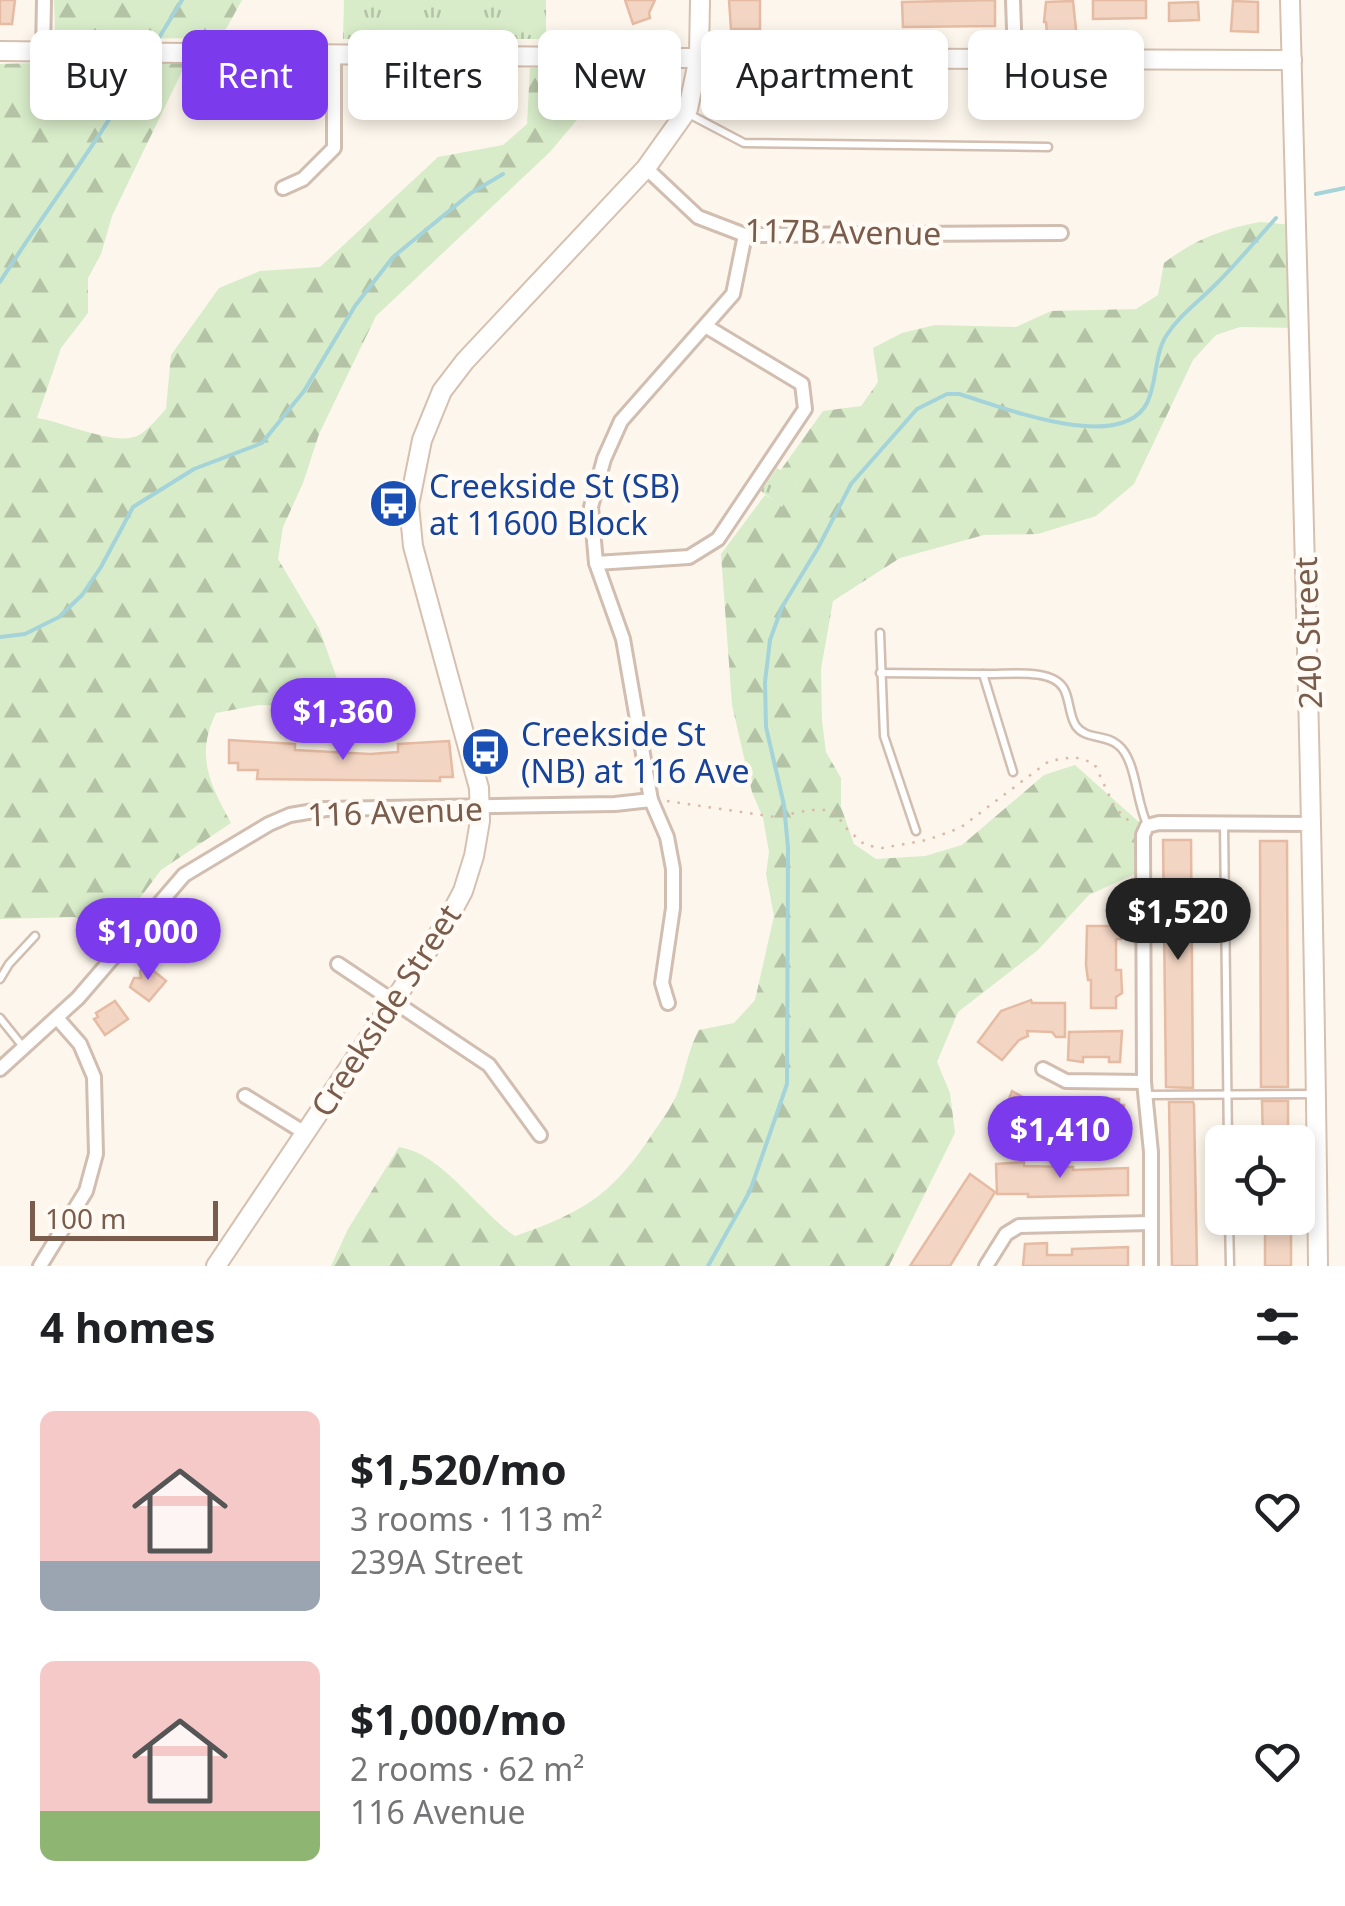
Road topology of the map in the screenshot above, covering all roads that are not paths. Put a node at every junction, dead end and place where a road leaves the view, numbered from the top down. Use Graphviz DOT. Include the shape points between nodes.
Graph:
graph roads {
  1 [pos="44,0"];
  2 [pos="700,0"];
  3 [pos="1013,0"];
  4 [pos="1290,0"];
  5 [pos="43,30"];
  6 [pos="1014,30"];
  7 [pos="0,50"];
  8 [pos="30,50"];
  9 [pos="162,52"];
  10 [pos="334,55"];
  11 [pos="700,57"];
  12 [pos="968,57"];
  13 [pos="1144,58"];
  14 [pos="1292,60"];
  15 [pos="686,112"];
  16 [pos="1048,146"];
  17 [pos="646,168"];
  18 [pos="282,188"];
  19 [pos="1061,232"];
  20 [pos="745,235"];
  21 [pos="707,327"];
  22 [pos="596,563"];
  23 [pos="880,633"];
  24 [pos="880,673"];
  25 [pos="984,674"];
  26 [pos="1013,772"];
  27 [pos="651,800"];
  28 [pos="480,807"];
  29 [pos="1224,824"];
  30 [pos="1313,824"];
  31 [pos="1147,826"];
  32 [pos="916,831"];
  33 [pos="35,936"];
  34 [pos="338,964"];
  35 [pos="0,979"];
  36 [pos="394,1002"];
  37 [pos="668,1003"];
  38 [pos="0,1018"];
  39 [pos="58,1019"];
  40 [pos="25,1049"];
  41 [pos="0,1069"];
  42 [pos="1043,1069"];
  43 [pos="1144,1089"];
  44 [pos="1228,1094"];
  45 [pos="1316,1094"];
  46 [pos="245,1096"];
  47 [pos="1228,1125"];
  48 [pos="305,1133"];
  49 [pos="540,1135"];
  50 [pos="1151,1224"];
  51 [pos="1229,1235"];
  52 [pos="40,1266"];
  53 [pos="216,1266"];
  54 [pos="986,1266"];
  55 [pos="1151,1266"];
  56 [pos="1230,1266"];
  57 [pos="1318,1266"];
  1 -- 5 [label="street"];
  2 -- 11 [label="street, Creekside Street"];
  3 -- 6 [label="street"];
  4 -- 14 [label="street, 240 Street"];
  7 -- 8 [label="street"];
  9 -- 10 [label="street"];
  10 -- 11 [label="street"];
  10 -- 18 [label="street" via="334,148 303,179"];
  11 -- 12 [label="street"];
  11 -- 15 [label="street, Creekside Street"];
  13 -- 14 [label="street"];
  14 -- 30 [label="street, 240 Street"];
  15 -- 16 [label="lane" via="744,142"];
  15 -- 17 [label="street, Creekside Street"];
  17 -- 20 [label="street, 117B Avenue" via="698,218"];
  17 -- 28 [label="street, Creekside Street" via="465,361 442,391 422,440 410,505 413,546"];
  19 -- 20 [label="street, 117B Avenue"];
  20 -- 21 [label="street" via="733,294"];
  21 -- 22 [label="street" via="621,422 604,458 592,507"];
  21 -- 22 [label="street" via="802,384 805,410 718,539 688,557"];
  22 -- 27 [label="street" via="623,639"];
  23 -- 24 [label="lane"];
  24 -- 25 [label="lane"];
  24 -- 32 [label="lane" via="884,736"];
  25 -- 26 [label="lane"];
  25 -- 31 [label="lane" via="1049,676 1064,687 1075,726 1121,746"];
  27 -- 28 [label="street, 116 Avenue"];
  27 -- 37 [label="street" via="673,869 662,983"];
  28 -- 36 [label="street, Creekside Street" via="463,891"];
  28 -- 39 [label="street, 116 Avenue" via="326,809 269,824 176,882"];
  29 -- 30 [label="street"];
  29 -- 31 [label="street"];
  29 -- 44 [label="lane"];
  30 -- 45 [label="street, 240 Street"];
  31 -- 43 [label="street"];
  33 -- 35 [label="lane"];
  34 -- 36 [label="street"];
  36 -- 48 [label="street, Creekside Street"];
  36 -- 49 [label="street" via="489,1065"];
  38 -- 40 [label="lane"];
  39 -- 40 [label="street, 116 Avenue"];
  39 -- 52 [label="street" via="80,1044 94,1077 96,1154 86,1191"];
  40 -- 41 [label="street, 116 Avenue"];
  42 -- 43 [label="street" via="1066,1081"];
  43 -- 44 [label="lane"];
  43 -- 50 [label="street"];
  44 -- 45 [label="lane"];
  44 -- 47 [label="lane"];
  45 -- 57 [label="street, 240 Street"];
  46 -- 48 [label="street"];
  48 -- 53 [label="street, Creekside Street"];
  50 -- 54 [label="street" via="1020,1226 1006,1234"];
  50 -- 55 [label="street"];
  51 -- 56 [label="lane"];
}
